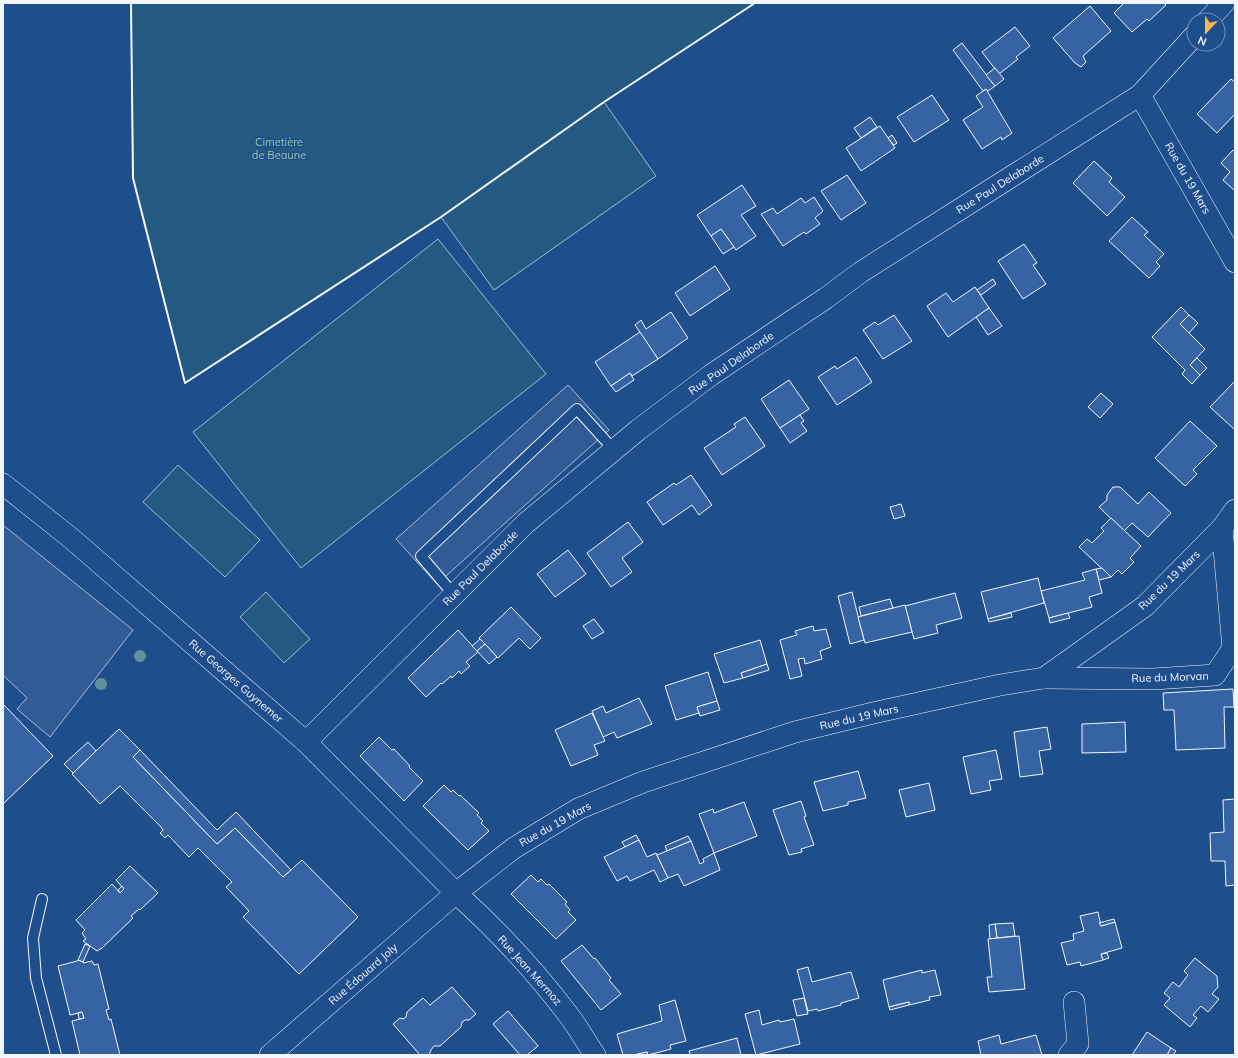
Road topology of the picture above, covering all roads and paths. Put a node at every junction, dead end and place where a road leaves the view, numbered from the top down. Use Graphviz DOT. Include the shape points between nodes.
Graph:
graph roads {
  1 [pos="1224,3"];
  2 [pos="1216,12"];
  3 [pos="1186,45"];
  4 [pos="1140,95"];
  5 [pos="1235,262"];
  6 [pos="614,450"];
  7 [pos="3,484"];
  8 [pos="1235,510"];
  9 [pos="1222,528"];
  10 [pos="454,594"];
  11 [pos="1044,678"];
  12 [pos="306,742"];
  13 [pos="456,893"];
  14 [pos="42,899"];
  15 [pos="1074,1002"];
  16 [pos="56,1055"];
  17 [pos="270,1055"];
  18 [pos="595,1055"];
  19 [pos="1069,1055"];
  1 -- 2 [label="street"];
  3 -- 4 [label="street, Rue Paul Delaborde"];
  4 -- 5 [label="street, Rue du 19 Mars"];
  4 -- 6 [label="street, Rue Paul Delaborde" via="861,272 711,375"];
  6 -- 10 [label="street, Rue Paul Delaborde" via="526,523"];
  6 -- 10 [label="lane" via="577,409 421,556"];
  7 -- 12 [label="street, Rue Georges Guynemer" via="83,548"];
  8 -- 9 [label="street, Rue du 19 Mars"];
  9 -- 11 [label="street, Rue du 19 Mars" via="1145,606"];
  9 -- 11 [label="street, Rue du Morvan" via="1233,648 1215,675 1153,679"];
  10 -- 12 [label="street, Rue Paul Delaborde"];
  11 -- 13 [label="street, Rue du 19 Mars" via="1000,685 796,732 643,782 578,809 543,829"];
  12 -- 13 [label="street, Rue Georges Guynemer"];
  13 -- 17 [label="street, Rue Édouard Joly"];
  13 -- 18 [label="street, Rue Jean Mermoz" via="536,975 571,1018"];
  14 -- 16 [label="lane" via="33,938 36,978"];
  15 -- 19 [label="street" via="1078,1044"];
}
